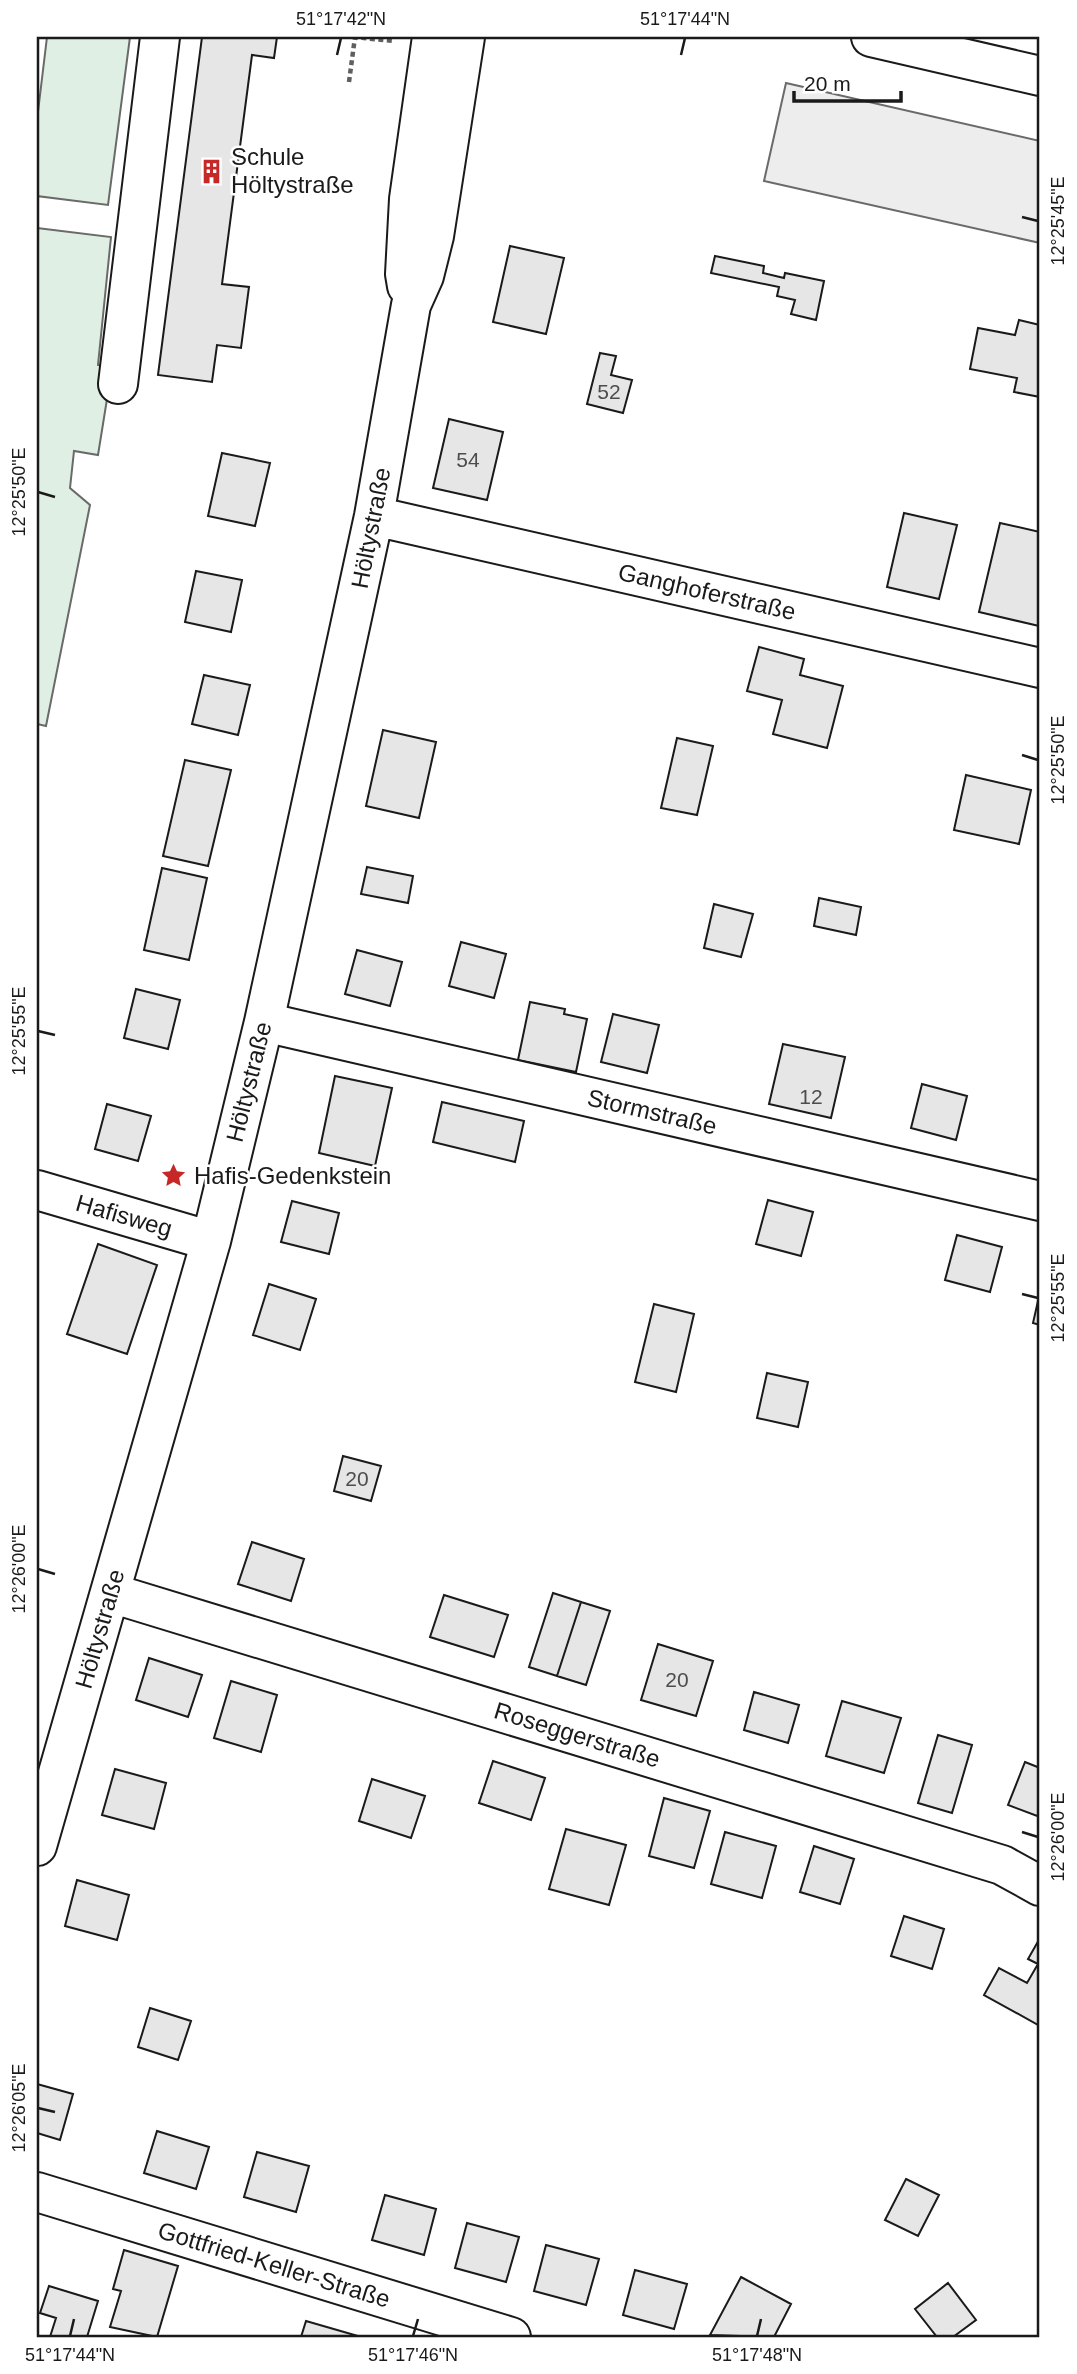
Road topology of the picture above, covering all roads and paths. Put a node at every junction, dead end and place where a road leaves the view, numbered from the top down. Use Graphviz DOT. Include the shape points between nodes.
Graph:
graph roads {
  1 [pos="160,37"];
  2 [pos="355,37"];
  3 [pos="432,37"];
  4 [pos="465,37"];
  5 [pos="871,37"];
  6 [pos="1040,75"];
  7 [pos="349,82"];
  8 [pos="411,306"];
  9 [pos="118,384"];
  10 [pos="374,516"];
  11 [pos="1040,668"];
  12 [pos="264,1022"];
  13 [pos="37,1190"];
  14 [pos="1040,1201"];
  15 [pos="211,1241"];
  16 [pos="111,1593"];
  17 [pos="37,1846"];
  18 [pos="1040,1886"];
  19 [pos="37,2192"];
  20 [pos="511,2337"];
  1 -- 9 [label="street"];
  2 -- 7 [label="path"];
  3 -- 8 [label="street, Höltystraße" via="409,199 405,274"];
  4 -- 8 [label="street, Höltystraße" via="434,236"];
  5 -- 6 [label="street"];
  8 -- 10 [label="street, Höltystraße"];
  10 -- 11 [label="street, Ganghoferstraße"];
  10 -- 12 [label="street, Höltystraße"];
  12 -- 14 [label="street, Stormstraße"];
  12 -- 15 [label="street, Höltystraße"];
  13 -- 15 [label="street, Hafisweg"];
  15 -- 16 [label="street, Höltystraße"];
  16 -- 17 [label="street, Höltystraße"];
  16 -- 18 [label="street, Roseggerstraße" via="1002,1865"];
  19 -- 20 [label="street, Gottfried-Keller-Straße"];
}
